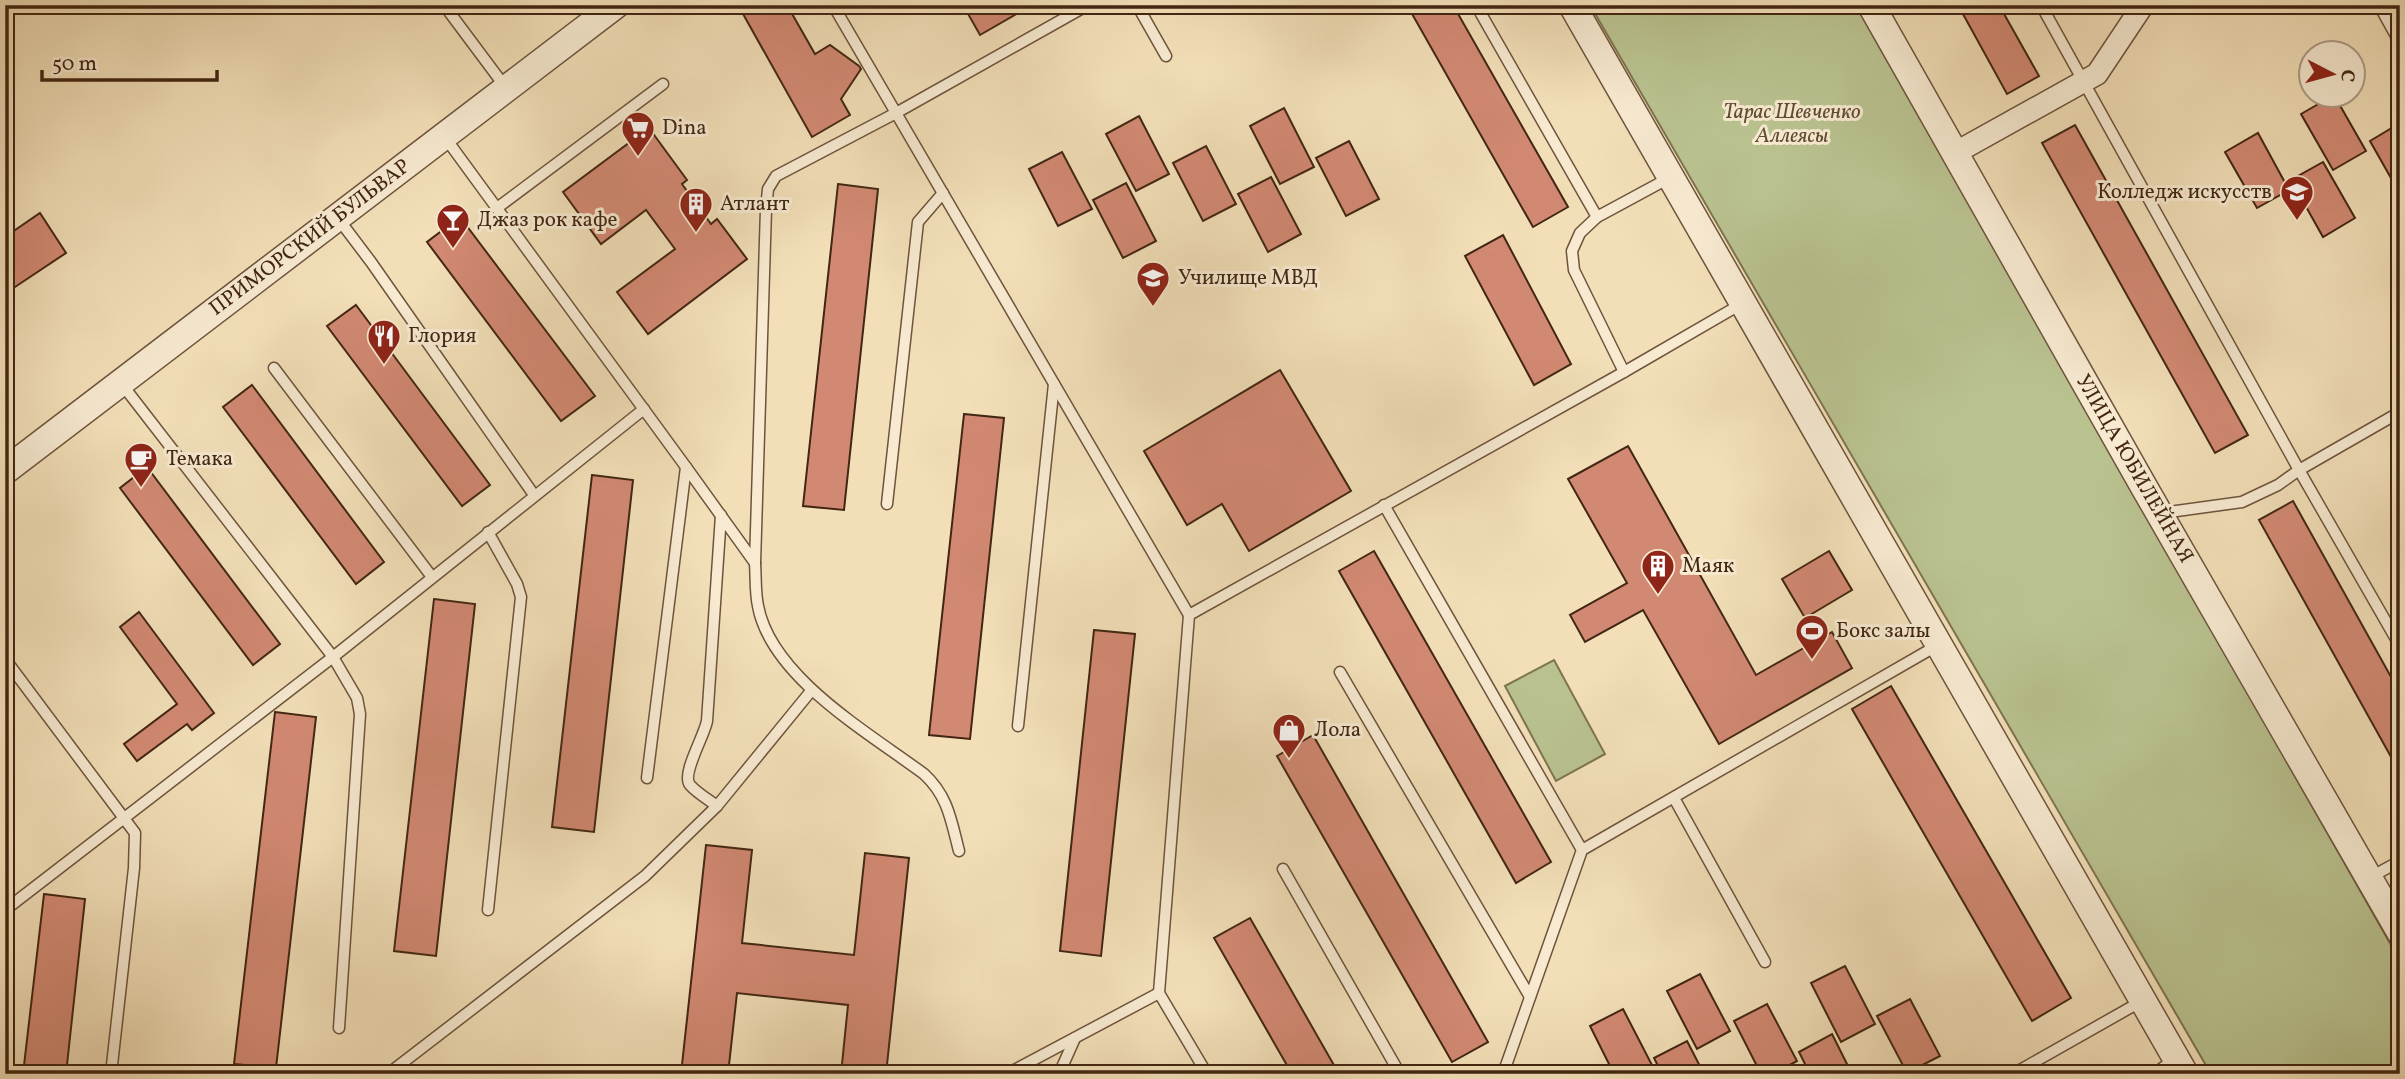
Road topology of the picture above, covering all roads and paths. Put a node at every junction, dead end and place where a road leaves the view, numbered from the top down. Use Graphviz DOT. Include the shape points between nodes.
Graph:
graph roads {
  1 [pos="452,5"];
  2 [pos="616,5"];
  3 [pos="833,5"];
  4 [pos="1088,5"];
  5 [pos="1137,5"];
  6 [pos="1476,5"];
  7 [pos="1572,5"];
  8 [pos="1871,5"];
  9 [pos="2041,5"];
  10 [pos="2143,5"];
  11 [pos="2379,5"];
  12 [pos="2400,43"];
  13 [pos="1166,56"];
  14 [pos="2084,82"];
  15 [pos="663,84"];
  16 [pos="506,88"];
  17 [pos="896,113"];
  18 [pos="444,136"];
  19 [pos="1955,153"];
  20 [pos="1671,177"];
  21 [pos="943,193"];
  22 [pos="497,208"];
  23 [pos="337,217"];
  24 [pos="1597,217"];
  25 [pos="1743,303"];
  26 [pos="274,368"];
  27 [pos="1624,372"];
  28 [pos="121,383"];
  29 [pos="1054,384"];
  30 [pos="644,409"];
  31 [pos="2400,412"];
  32 [pos="686,467"];
  33 [pos="2299,470"];
  34 [pos="5,471"];
  35 [pos="534,495"];
  36 [pos="887,504"];
  37 [pos="1384,505"];
  38 [pos="2159,514"];
  39 [pos="720,515"];
  40 [pos="488,532"];
  41 [pos="755,563"];
  42 [pos="432,577"];
  43 [pos="1189,615"];
  44 [pos="1939,645"];
  45 [pos="2400,646"];
  46 [pos="333,657"];
  47 [pos="5,659"];
  48 [pos="1340,673"];
  49 [pos="811,691"];
  50 [pos="1018,726"];
  51 [pos="647,778"];
  52 [pos="1674,798"];
  53 [pos="717,806"];
  54 [pos="125,817"];
  55 [pos="1582,850"];
  56 [pos="959,851"];
  57 [pos="2400,861"];
  58 [pos="1283,869"];
  59 [pos="2369,878"];
  60 [pos="5,910"];
  61 [pos="488,910"];
  62 [pos="2400,932"];
  63 [pos="1765,962"];
  64 [pos="1158,993"];
  65 [pos="1530,997"];
  66 [pos="2143,1001"];
  67 [pos="339,1028"];
  68 [pos="1075,1038"];
  69 [pos="2180,1066"];
  70 [pos="111,1074"];
  71 [pos="388,1074"];
  72 [pos="1007,1074"];
  73 [pos="1059,1074"];
  74 [pos="1207,1074"];
  75 [pos="1400,1074"];
  76 [pos="1503,1074"];
  77 [pos="2013,1074"];
  78 [pos="2154,1074"];
  1 -- 16 [label="lane" via="447,9"];
  2 -- 16 [label="street, ПРИМОРСКИЙ БУЛЬВАР"];
  3 -- 17 [label="lane"];
  4 -- 17 [label="lane"];
  5 -- 13 [label="lane"];
  6 -- 24 [label="lane"];
  7 -- 20 [label="street"];
  8 -- 19 [label="street, УЛИЦА ЮБИЛЕЙНАЯ"];
  9 -- 14 [label="lane"];
  10 -- 14 [label="street" via="2097,74"];
  11 -- 12 [label="lane"];
  14 -- 19 [label="street"];
  14 -- 33 [label="lane"];
  15 -- 22 [label="lane"];
  16 -- 18 [label="street, ПРИМОРСКИЙ БУЛЬВАР"];
  17 -- 21 [label="lane"];
  17 -- 41 [label="lane" via="776,176 768,189"];
  18 -- 22 [label="lane"];
  18 -- 23 [label="street, ПРИМОРСКИЙ БУЛЬВАР"];
  19 -- 38 [label="street, УЛИЦА ЮБИЛЕЙНАЯ"];
  20 -- 24 [label="lane"];
  20 -- 25 [label="street"];
  21 -- 29 [label="lane"];
  21 -- 36 [label="lane" via="918,222"];
  22 -- 30 [label="lane"];
  23 -- 28 [label="street, ПРИМОРСКИЙ БУЛЬВАР"];
  23 -- 35 [label="lane"];
  24 -- 27 [label="lane" via="1580,233 1572,251 1574,270"];
  25 -- 27 [label="lane"];
  25 -- 44 [label="street"];
  26 -- 42 [label="lane"];
  27 -- 37 [label="lane"];
  28 -- 34 [label="street, ПРИМОРСКИЙ БУЛЬВАР"];
  28 -- 46 [label="lane"];
  29 -- 43 [label="lane"];
  29 -- 50 [label="lane"];
  30 -- 32 [label="lane"];
  30 -- 35 [label="lane"];
  31 -- 33 [label="lane"];
  32 -- 39 [label="lane"];
  32 -- 51 [label="lane"];
  33 -- 38 [label="lane" via="2242,502"];
  33 -- 45 [label="lane"];
  35 -- 40 [label="lane"];
  37 -- 43 [label="lane"];
  37 -- 55 [label="lane"];
  38 -- 59 [label="street, УЛИЦА ЮБИЛЕЙНАЯ"];
  39 -- 41 [label="lane"];
  39 -- 53 [label="lane" via="707,721 686,778"];
  40 -- 42 [label="lane"];
  40 -- 61 [label="lane" via="521,597"];
  41 -- 49 [label="lane" via="758,607 772,645"];
  42 -- 46 [label="lane"];
  43 -- 64 [label="lane"];
  44 -- 52 [label="lane"];
  44 -- 66 [label="street"];
  46 -- 54 [label="lane"];
  46 -- 67 [label="lane" via="357,698 360,714"];
  47 -- 54 [label="lane"];
  48 -- 65 [label="lane"];
  49 -- 53 [label="lane"];
  49 -- 56 [label="lane" via="936,786"];
  52 -- 55 [label="lane"];
  52 -- 63 [label="lane"];
  53 -- 71 [label="lane" via="645,876"];
  54 -- 60 [label="lane"];
  54 -- 70 [label="lane" via="135,833 134,868"];
  55 -- 65 [label="lane"];
  57 -- 59 [label="lane"];
  58 -- 75 [label="lane"];
  59 -- 62 [label="street, УЛИЦА ЮБИЛЕЙНАЯ"];
  64 -- 68 [label="lane"];
  64 -- 74 [label="lane"];
  65 -- 76 [label="lane"];
  66 -- 69 [label="street"];
  66 -- 77 [label="lane"];
  68 -- 72 [label="lane"];
  68 -- 73 [label="lane"];
  69 -- 78 [label="lane"];
}
